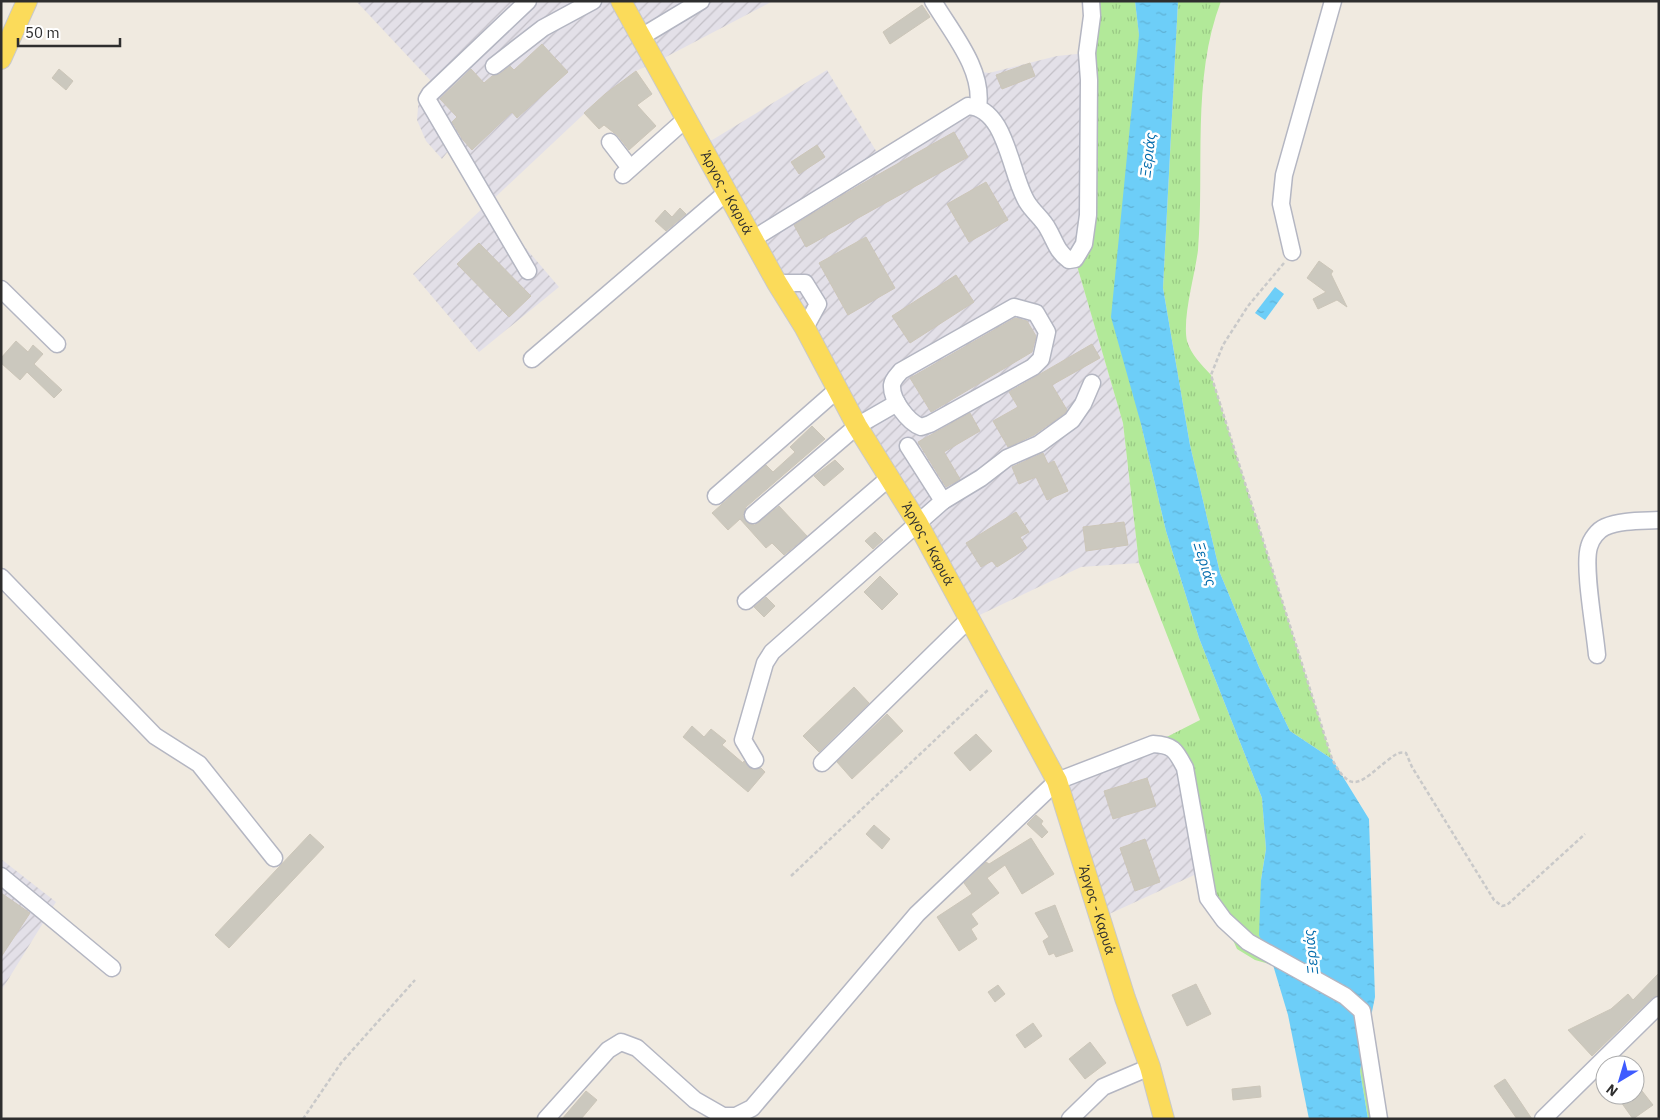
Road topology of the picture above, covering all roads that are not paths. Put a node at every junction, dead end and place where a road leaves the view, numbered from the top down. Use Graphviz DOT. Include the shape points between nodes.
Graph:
graph roads {
  1 [pos="27,1"];
  2 [pos="528,1"];
  3 [pos="593,1"];
  4 [pos="621,1"];
  5 [pos="701,1"];
  6 [pos="933,1"];
  7 [pos="1092,1"];
  8 [pos="1333,1"];
  9 [pos="641,36"];
  10 [pos="1,59"];
  11 [pos="494,66"];
  12 [pos="978,106"];
  13 [pos="687,118"];
  14 [pos="610,142"];
  15 [pos="727,192"];
  16 [pos="753,239"];
  17 [pos="1292,252"];
  18 [pos="528,271"];
  19 [pos="1,289"];
  20 [pos="57,344"];
  21 [pos="532,359"];
  22 [pos="1092,383"];
  23 [pos="838,389"];
  24 [pos="897,403"];
  25 [pos="857,426"];
  26 [pos="908,446"];
  27 [pos="889,478"];
  28 [pos="716,496"];
  29 [pos="943,500"];
  30 [pos="753,515"];
  31 [pos="1659,520"];
  32 [pos="917,522"];
  33 [pos="1,577"];
  34 [pos="746,601"];
  35 [pos="970,619"];
  36 [pos="1597,654"];
  37 [pos="755,760"];
  38 [pos="822,763"];
  39 [pos="1058,781"];
  40 [pos="274,858"];
  41 [pos="1,876"];
  42 [pos="112,968"];
  43 [pos="1659,1005"];
  44 [pos="1150,1067"];
  45 [pos="546,1119"];
  46 [pos="1070,1119"];
  47 [pos="1164,1119"];
  48 [pos="1379,1119"];
  49 [pos="1543,1119"];
  1 -- 10 [label="main road"];
  2 -- 18 [label="street" via="427,99"];
  3 -- 11 [label="street" via="542,28"];
  4 -- 9 [label="main road, Άργος - Καρυά"];
  5 -- 9 [label="street"];
  6 -- 12 [label="street" via="975,71 980,98"];
  7 -- 12 [label="street" via="1087,53 1088,216 1084,244 1075,259 1069,260 1060,254 1047,227 1026,202 1005,144 989,114"];
  8 -- 17 [label="street" via="1284,175 1281,204"];
  9 -- 13 [label="main road, Άργος - Καρυά"];
  12 -- 16 [label="street" via="968,106"];
  13 -- 14 [label="street" via="627,172"];
  13 -- 15 [label="main road, Άργος - Καρυά"];
  15 -- 16 [label="main road, Άργος - Καρυά"];
  15 -- 21 [label="street"];
  16 -- 23 [label="main road, Άργος - Καρυά"];
  19 -- 20 [label="street"];
  22 -- 29 [label="street" via="1084,404 1056,433 1008,458"];
  23 -- 25 [label="main road, Άργος - Καρυά"];
  23 -- 28 [label="street"];
  24 -- 24 [label="street" via="892,386 901,371 1014,307 1036,313 1047,332 1041,360 1033,367 930,424 921,427 914,424"];
  24 -- 25 [label="street"];
  25 -- 27 [label="main road, Άργος - Καρυά"];
  25 -- 30 [label="street"];
  26 -- 29 [label="street"];
  27 -- 32 [label="main road, Άργος - Καρυά"];
  27 -- 34 [label="street"];
  29 -- 32 [label="street"];
  31 -- 36 [label="street" via="1606,527 1596,533 1589,548 1588,577"];
  32 -- 35 [label="main road, Άργος - Καρυά"];
  32 -- 37 [label="street" via="767,659 743,740"];
  33 -- 40 [label="street" via="155,736 199,764"];
  35 -- 38 [label="street"];
  35 -- 39 [label="main road, Άργος - Καρυά"];
  39 -- 44 [label="main road, Άργος - Καρυά" via="1125,998"];
  39 -- 45 [label="street" via="917,914 752,1108 736,1116 723,1116 696,1100 637,1048 621,1042 608,1050"];
  39 -- 48 [label="street" via="1153,744 1168,745 1176,752 1185,768 1208,898 1224,920 1248,942 1345,996 1362,1011"];
  41 -- 42 [label="street"];
  43 -- 49 [label="street"];
  44 -- 46 [label="street" via="1103,1087"];
  44 -- 47 [label="main road, Άργος - Καρυά"];
}
